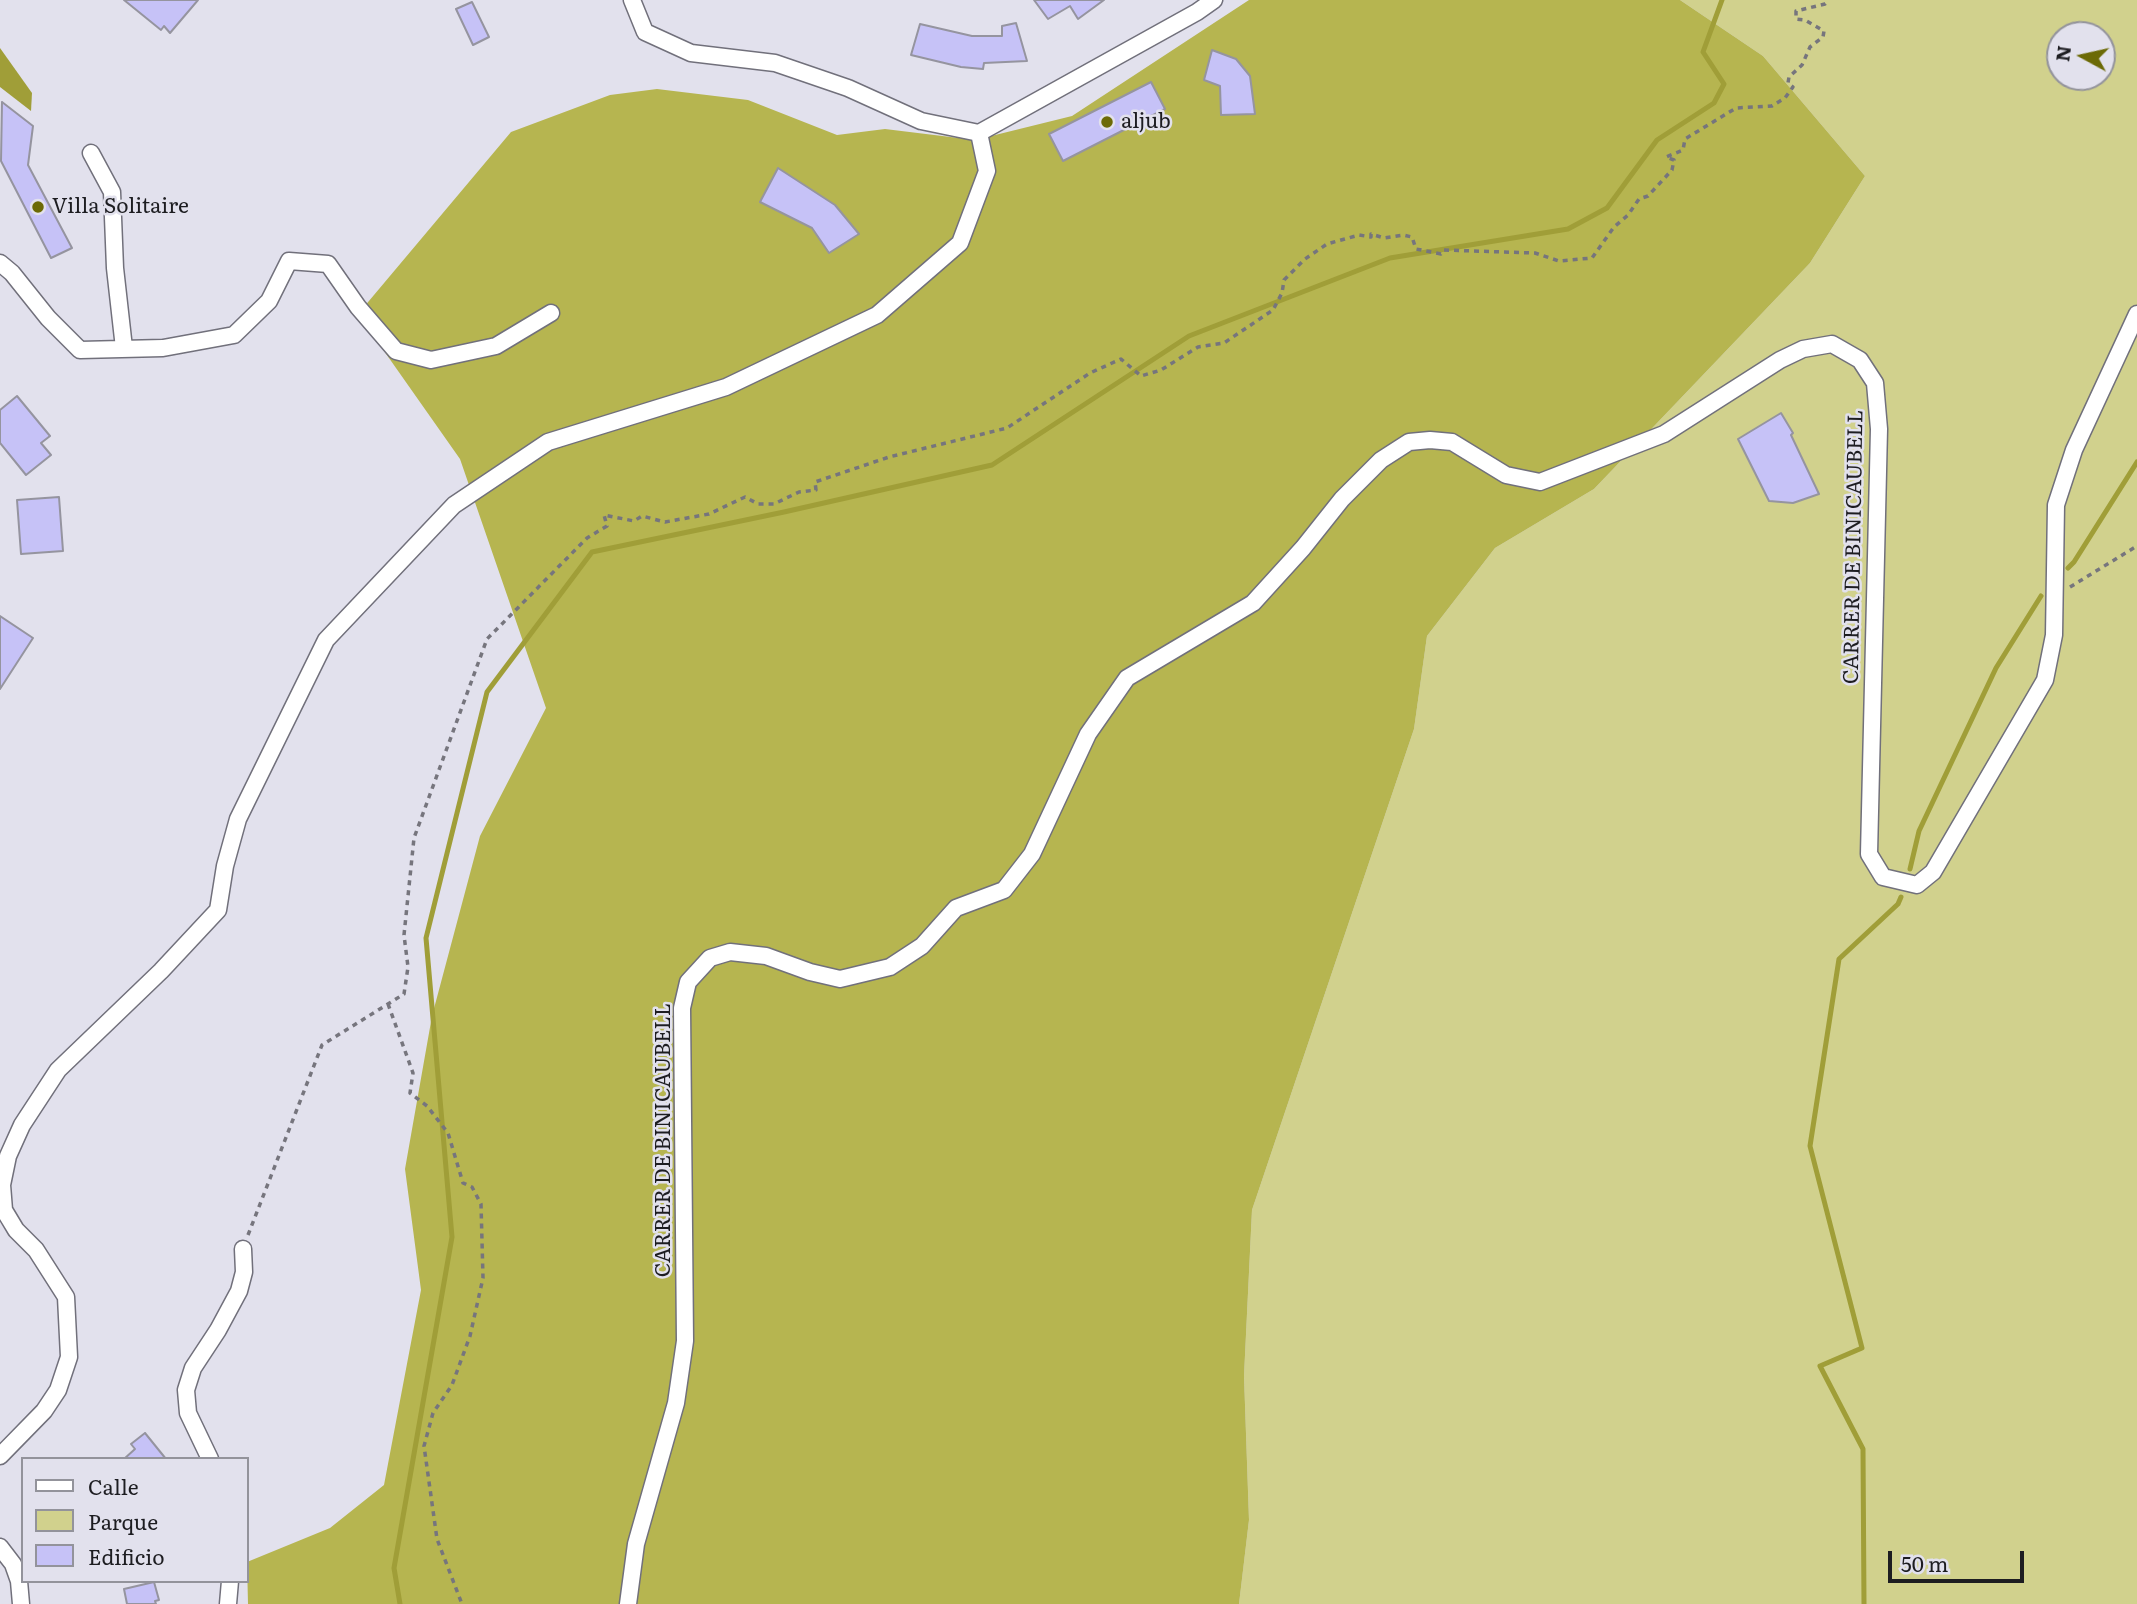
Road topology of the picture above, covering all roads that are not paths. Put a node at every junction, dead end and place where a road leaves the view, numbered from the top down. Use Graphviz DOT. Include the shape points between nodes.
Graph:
graph roads {
  1 [pos="632,0"];
  2 [pos="1214,0"];
  3 [pos="979,133"];
  4 [pos="91,153"];
  5 [pos="0,263"];
  6 [pos="551,313"];
  7 [pos="2137,314"];
  8 [pos="124,348"];
  9 [pos="243,1249"];
  10 [pos="0,1455"];
  11 [pos="209,1457"];
  12 [pos="0,1547"];
  13 [pos="230,1583"];
  14 [pos="21,1604"];
  15 [pos="228,1604"];
  16 [pos="628,1604"];
  1 -- 3 [label="street" via="645,32 691,53 775,63 848,88 921,121"];
  2 -- 3 [label="street"];
  3 -- 10 [label="street" via="987,171 960,243 877,315 726,387 548,442 454,505 326,640 238,819 218,911 58,1070 8,1156 2,1185 4,1210 66,1297 69,1357 58,1390 44,1411"];
  4 -- 8 [label="street" via="112,192"];
  5 -- 8 [label="street" via="80,351"];
  6 -- 8 [label="street" via="496,346 431,360 396,351 328,264 289,261 270,301 234,335 163,348"];
  7 -- 16 [label="street, CARRER DE BINICAUBELL" via="2074,450 2056,505 2054,635 2045,680 1933,872 1917,885 1883,877 1869,854 1880,429 1875,383 1860,360 1832,344 1802,349 1780,360 1664,434 1540,482 1506,475 1452,442 1409,442 1381,460 1342,499 1253,603 1127,678 1088,734 1032,854 1004,890 956,908 922,946 890,967 840,979 766,956 730,952 710,958 688,982 682,1008 685,1342 676,1403 636,1544"];
  9 -- 11 [label="street" via="239,1291 192,1368 186,1390 188,1413"];
  12 -- 14 [label="street" via="13,1564"];
  13 -- 15 [label="street"];
}
